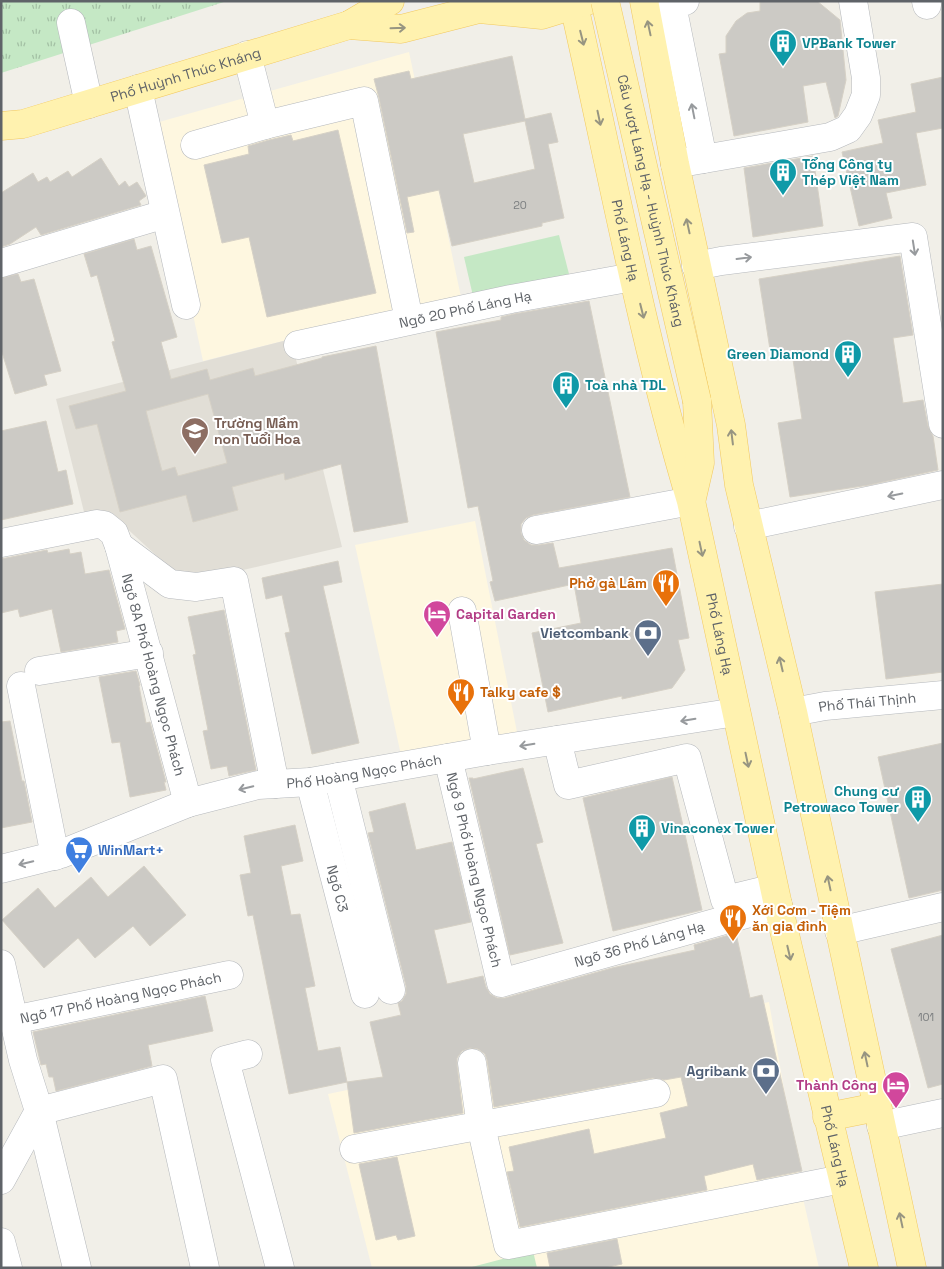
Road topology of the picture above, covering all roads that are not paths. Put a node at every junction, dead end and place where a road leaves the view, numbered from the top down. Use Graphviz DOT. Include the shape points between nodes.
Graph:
graph roads {
  1 [pos="390,1"];
  2 [pos="605,1"];
  3 [pos="644,1"];
  4 [pos="685,1"];
  5 [pos="853,1"];
  6 [pos="578,3"];
  7 [pos="71,23"];
  8 [pos="349,25"];
  9 [pos="655,54"];
  10 [pos="247,55"];
  11 [pos="589,70"];
  12 [pos="138,89"];
  13 [pos="89,104"];
  14 [pos="265,124"];
  15 [pos="8,129"];
  16 [pos="195,145"];
  17 [pos="703,159"];
  18 [pos="675,164"];
  19 [pos="166,214"];
  20 [pos="1,263"];
  21 [pos="696,266"];
  22 [pos="633,277"];
  23 [pos="186,304"];
  24 [pos="410,320"];
  25 [pos="298,345"];
  26 [pos="697,401"];
  27 [pos="943,424"];
  28 [pos="738,485"];
  29 [pos="943,485"];
  30 [pos="691,501"];
  31 [pos="748,526"];
  32 [pos="536,530"];
  33 [pos="1,543"];
  34 [pos="119,546"];
  35 [pos="462,611"];
  36 [pos="149,653"];
  37 [pos="943,695"];
  38 [pos="736,712"];
  39 [pos="792,712"];
  40 [pos="557,740"];
  41 [pos="487,751"];
  42 [pos="448,758"];
  43 [pos="338,777"];
  44 [pos="310,782"];
  45 [pos="274,784"];
  46 [pos="188,803"];
  47 [pos="55,856"];
  48 [pos="1,869"];
  49 [pos="776,897"];
  50 [pos="943,907"];
  51 [pos="839,931"];
  52 [pos="1,964"];
  53 [pos="229,975"];
  54 [pos="501,983"];
  55 [pos="13,1020"];
  56 [pos="248,1054"];
  57 [pos="12,1063"];
  58 [pos="472,1063"];
  59 [pos="656,1093"];
  60 [pos="39,1112"];
  61 [pos="943,1113"];
  62 [pos="879,1116"];
  63 [pos="828,1117"];
  64 [pos="481,1126"];
  65 [pos="354,1149"];
  66 [pos="842,1179"];
  67 [pos="1,1180"];
  68 [pos="1,1242"];
  69 [pos="8,1268"];
  70 [pos="77,1268"];
  71 [pos="205,1268"];
  72 [pos="280,1268"];
  73 [pos="864,1268"];
  74 [pos="912,1268"];
  1 -- 8 [label="main road, Phố Huỳnh Thúc Kháng"];
  2 -- 26 [label="main road, Cầu vượt Láng Hạ - Huỳnh Thúc Kháng, bridge"];
  9 -- 3 [label="main road, one-way"];
  17 -- 4 [label="street, one-way" via="672,5"];
  5 -- 17 [label="street" via="866,95 858,116 848,129 830,137"];
  8 -- 6 [label="main road, Phố Huỳnh Thúc Kháng, one-way" via="401,29 479,9 542,15"];
  6 -- 11 [label="main road, Phố Láng Hạ, one-way"];
  7 -- 13 [label="street"];
  8 -- 10 [label="main road, Phố Huỳnh Thúc Kháng"];
  9 -- 11 [label="main road"];
  9 -- 18 [label="main road"];
  10 -- 12 [label="main road, Phố Huỳnh Thúc Kháng"];
  10 -- 14 [label="street"];
  11 -- 22 [label="main road, Phố Láng Hạ, one-way"];
  12 -- 13 [label="main road, Phố Huỳnh Thúc Kháng"];
  12 -- 19 [label="street"];
  13 -- 15 [label="main road, Phố Huỳnh Thúc Kháng"];
  14 -- 16 [label="street"];
  14 -- 24 [label="street" via="364,101"];
  17 -- 18 [label="street"];
  21 -- 18 [label="main road, one-way"];
  19 -- 20 [label="street"];
  19 -- 23 [label="street"];
  21 -- 27 [label="street, one-way" via="913,237"];
  28 -- 21 [label="main road, one-way" via="731,425"];
  22 -- 24 [label="street, Ngõ 20 Phố Láng Hạ"];
  22 -- 30 [label="main road, Phố Láng Hạ, one-way"];
  24 -- 25 [label="street, Ngõ 20 Phố Láng Hạ"];
  26 -- 28 [label="main road, Cầu vượt Láng Hạ - Huỳnh Thúc Kháng" via="719,457"];
  26 -- 30 [label="main road, Cầu vượt Láng Hạ - Huỳnh Thúc Kháng" via="700,463"];
  28 -- 31 [label="main road"];
  29 -- 31 [label="street, one-way"];
  30 -- 32 [label="street"];
  30 -- 38 [label="main road, Phố Láng Hạ, one-way"];
  39 -- 31 [label="main road, one-way"];
  33 -- 34 [label="street" via="97,524 114,533"];
  34 -- 36 [label="street, Ngõ 8A Phố Hoàng Ngọc Phách"];
  34 -- 45 [label="street" via="170,584 196,587 234,582"];
  35 -- 41 [label="street"];
  36 -- 46 [label="street, Ngõ 8A Phố Hoàng Ngọc Phách"];
  36 -- 47 [label="street" via="30,678"];
  37 -- 39 [label="street, Phố Thái Thịnh"];
  38 -- 40 [label="street, Phố Hoàng Ngọc Phách, one-way"];
  38 -- 49 [label="main road, Phố Láng Hạ, one-way"];
  51 -- 39 [label="main road, one-way"];
  40 -- 41 [label="street, Phố Hoàng Ngọc Phách, one-way"];
  40 -- 49 [label="street" via="568,785 687,758 725,900"];
  41 -- 42 [label="street, Phố Hoàng Ngọc Phách"];
  42 -- 43 [label="street, Phố Hoàng Ngọc Phách"];
  42 -- 54 [label="street, Ngõ 9 Phố Hoàng Ngọc Phách"];
  43 -- 44 [label="street, Phố Hoàng Ngọc Phách"];
  43 -- 44 [label="street, Ngõ C3" via="378,992"];
  44 -- 45 [label="street, Phố Hoàng Ngọc Phách"];
  45 -- 46 [label="street, Phố Hoàng Ngọc Phách, one-way"];
  46 -- 47 [label="street, Phố Hoàng Ngọc Phách"];
  47 -- 48 [label="street, Phố Hoàng Ngọc Phách, one-way"];
  49 -- 54 [label="street, Ngõ 36 Phố Láng Hạ"];
  49 -- 63 [label="main road, Phố Láng Hạ, one-way"];
  50 -- 51 [label="street"];
  62 -- 51 [label="main road, one-way"];
  52 -- 55 [label="street, Ngõ 17 Phố Hoàng Ngọc Phách"];
  53 -- 55 [label="street, Ngõ 17 Phố Hoàng Ngọc Phách"];
  55 -- 57 [label="street, Ngõ 17 Phố Hoàng Ngọc Phách"];
  56 -- 72 [label="street" via="225,1060"];
  57 -- 60 [label="street, Ngõ 17 Phố Hoàng Ngọc Phách"];
  58 -- 64 [label="street"];
  59 -- 64 [label="street"];
  60 -- 67 [label="street"];
  60 -- 70 [label="street, Ngõ 17 Phố Hoàng Ngọc Phách"];
  60 -- 71 [label="street" via="163,1079"];
  61 -- 62 [label="street"];
  62 -- 63 [label="main road"];
  74 -- 62 [label="main road, one-way"];
  63 -- 66 [label="main road, Phố Láng Hạ"];
  64 -- 65 [label="street"];
  64 -- 66 [label="street" via="508,1245"];
  66 -- 73 [label="main road, Phố Láng Hạ"];
  68 -- 69 [label="street"];
}
